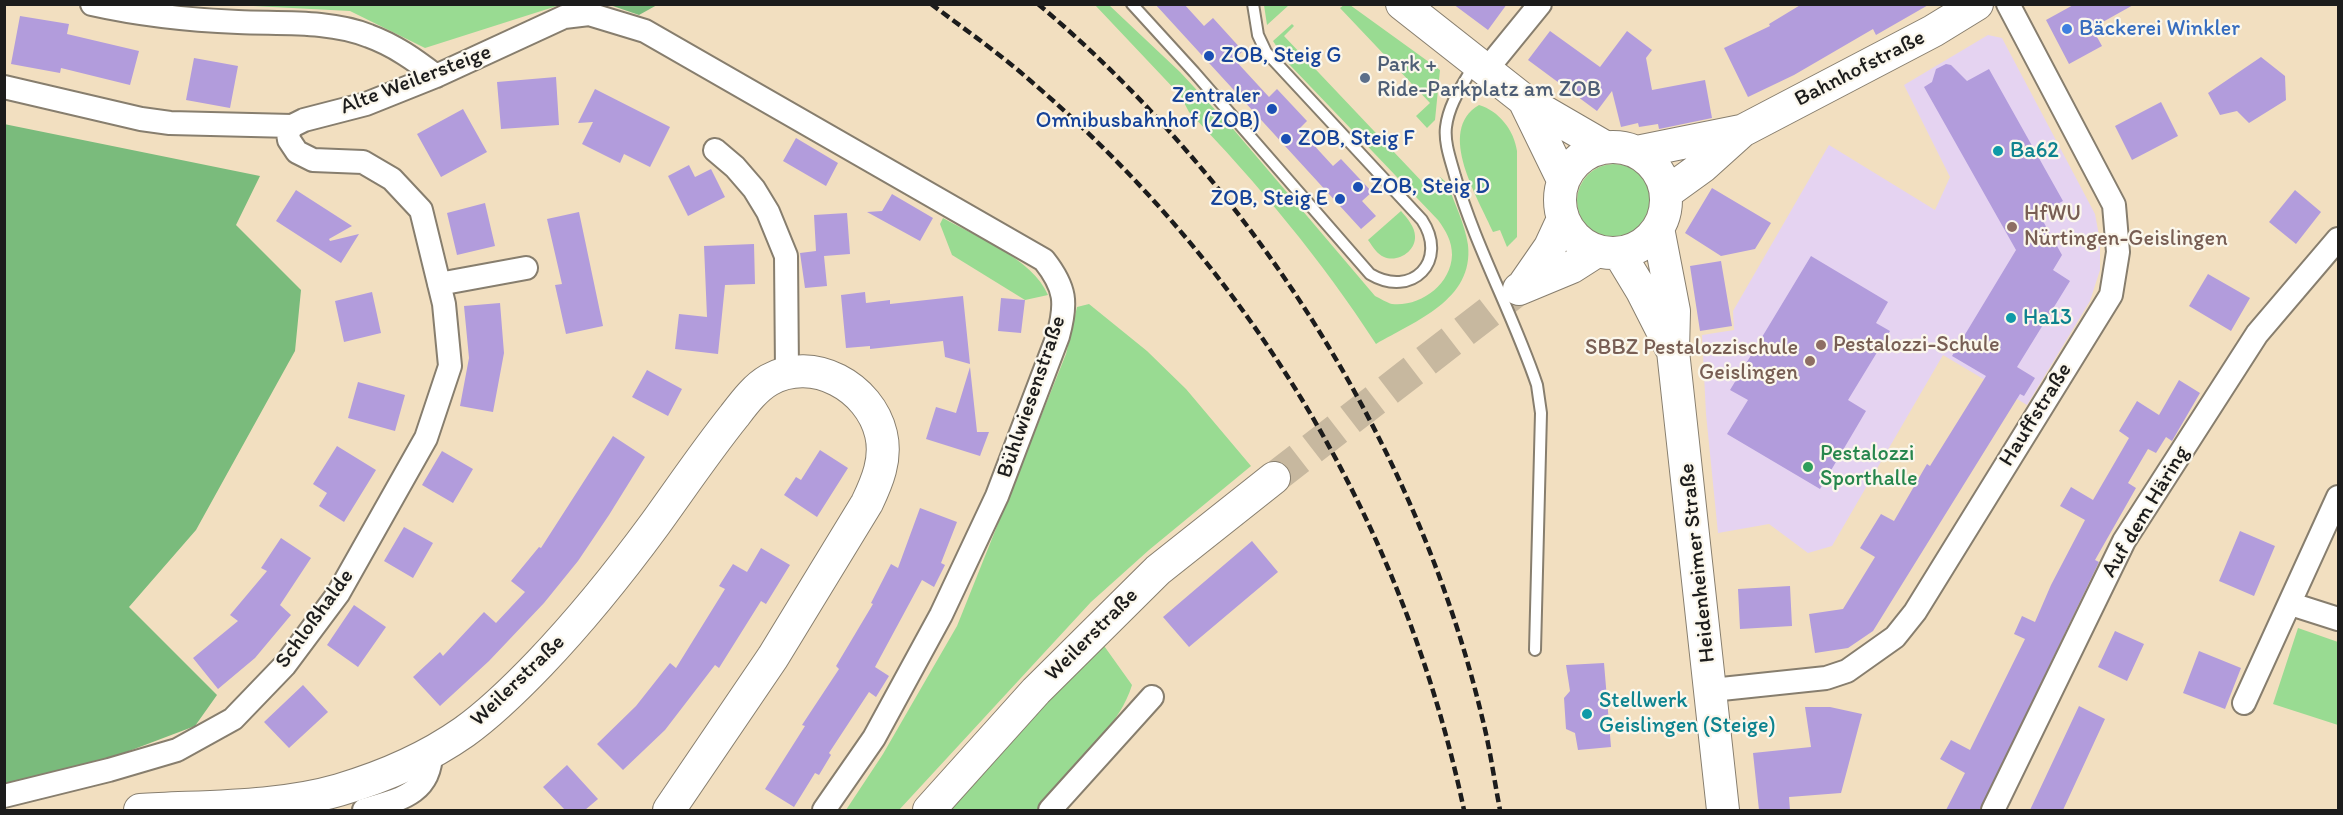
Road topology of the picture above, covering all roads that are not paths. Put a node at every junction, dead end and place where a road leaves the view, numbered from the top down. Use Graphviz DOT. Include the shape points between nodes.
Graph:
graph roads {
  1 [pos="93,4"];
  2 [pos="1132,4"];
  3 [pos="1253,4"];
  4 [pos="1402,4"];
  5 [pos="1540,4"];
  6 [pos="1977,4"];
  7 [pos="2008,4"];
  8 [pos="645,31"];
  9 [pos="1482,65"];
  10 [pos="436,76"];
  11 [pos="4,87"];
  12 [pos="1524,100"];
  13 [pos="292,126"];
  14 [pos="1742,131"];
  15 [pos="1605,147"];
  16 [pos="716,150"];
  17 [pos="1637,152"];
  18 [pos="1563,180"];
  19 [pos="1666,193"];
  20 [pos="1563,219"];
  21 [pos="1658,228"];
  22 [pos="2338,239"];
  23 [pos="1608,252"];
  24 [pos="526,268"];
  25 [pos="439,284"];
  26 [pos="1673,351"];
  27 [pos="787,372"];
  28 [pos="1274,478"];
  29 [pos="2338,496"];
  30 [pos="2291,604"];
  31 [pos="2338,619"];
  32 [pos="1535,650"];
  33 [pos="1712,690"];
  34 [pos="1152,697"];
  35 [pos="2244,703"];
  36 [pos="431,752"];
  37 [pos="4,796"];
  38 [pos="140,810"];
  39 [pos="364,810"];
  40 [pos="669,810"];
  41 [pos="824,810"];
  42 [pos="929,810"];
  43 [pos="1050,810"];
  44 [pos="1724,810"];
  45 [pos="1994,810"];
  1 -- 10 [label="street" via="135,14 329,27 368,35 401,51"];
  2 -- 3 [label="lane" via="1370,274 1384,282 1415,278 1430,258 1430,231 1266,52 1258,35"];
  4 -- 9 [label="street"];
  5 -- 9 [label="street"];
  6 -- 14 [label="street, Bahnhofstraße"];
  7 -- 33 [label="street, Hauffstraße" via="2114,205 2118,252 2111,295 1915,612 1894,637 1847,671 1826,678"];
  8 -- 10 [label="street, Alte Weilersteige" via="589,14 564,17"];
  8 -- 41 [label="street, Bühlwiesenstraße" via="1044,260 1058,278 1064,296 1058,336 992,507 941,615 874,738"];
  9 -- 12 [label="street"];
  9 -- 32 [label="lane" via="1454,100 1446,137 1468,212 1538,385 1541,413"];
  10 -- 13 [label="street, Alte Weilersteige" via="366,104"];
  11 -- 13 [label="street, Alte Weilersteige" via="170,123"];
  12 -- 15 [label="street"];
  12 -- 18 [label="street"];
  13 -- 25 [label="street, Schloßhalde" via="289,140 297,152 313,160 363,162 392,179 421,210"];
  14 -- 17 [label="street, Bahnhofstraße"];
  14 -- 19 [label="street, Bahnhofstraße" via="1702,168"];
  15 -- 17 [label="street"];
  15 -- 18 [label="street" via="1580,158"];
  16 -- 27 [label="street" via="753,189 768,212 786,256"];
  17 -- 19 [label="street" via="1657,169"];
  18 -- 20 [label="street"];
  19 -- 21 [label="street" via="1665,211"];
  20 -- 23 [label="street" via="1577,239"];
  20 -- 23 [label="street" via="1550,247 1521,287"];
  21 -- 23 [label="street" via="1634,249"];
  21 -- 26 [label="street, Heidenheimer Straße" via="1674,311"];
  22 -- 45 [label="street, Auf dem Häring" via="2257,334 2124,541"];
  23 -- 26 [label="street, Heidenheimer Straße" via="1642,291"];
  24 -- 25 [label="street"];
  25 -- 37 [label="street, Schloßhalde" via="450,366 426,438 338,594 285,664 232,719 177,750"];
  26 -- 33 [label="street, Heidenheimer Straße"];
  27 -- 36 [label="street, Weilerstraße" via="768,380 752,394 619,573 569,632 509,695 465,731"];
  27 -- 40 [label="street, Weilerstraße" via="811,370 837,378 873,411 882,435 878,478 867,503 773,657"];
  28 -- 42 [label="street, Weilerstraße" via="1158,570 1036,691"];
  29 -- 30 [label="street"];
  30 -- 31 [label="street"];
  30 -- 35 [label="street"];
  33 -- 44 [label="street, Heidenheimer Straße"];
  34 -- 43 [label="street"];
  36 -- 38 [label="street, Weilerstraße" via="338,790 285,801"];
  36 -- 39 [label="street" via="428,776 417,788 403,798"];
}
